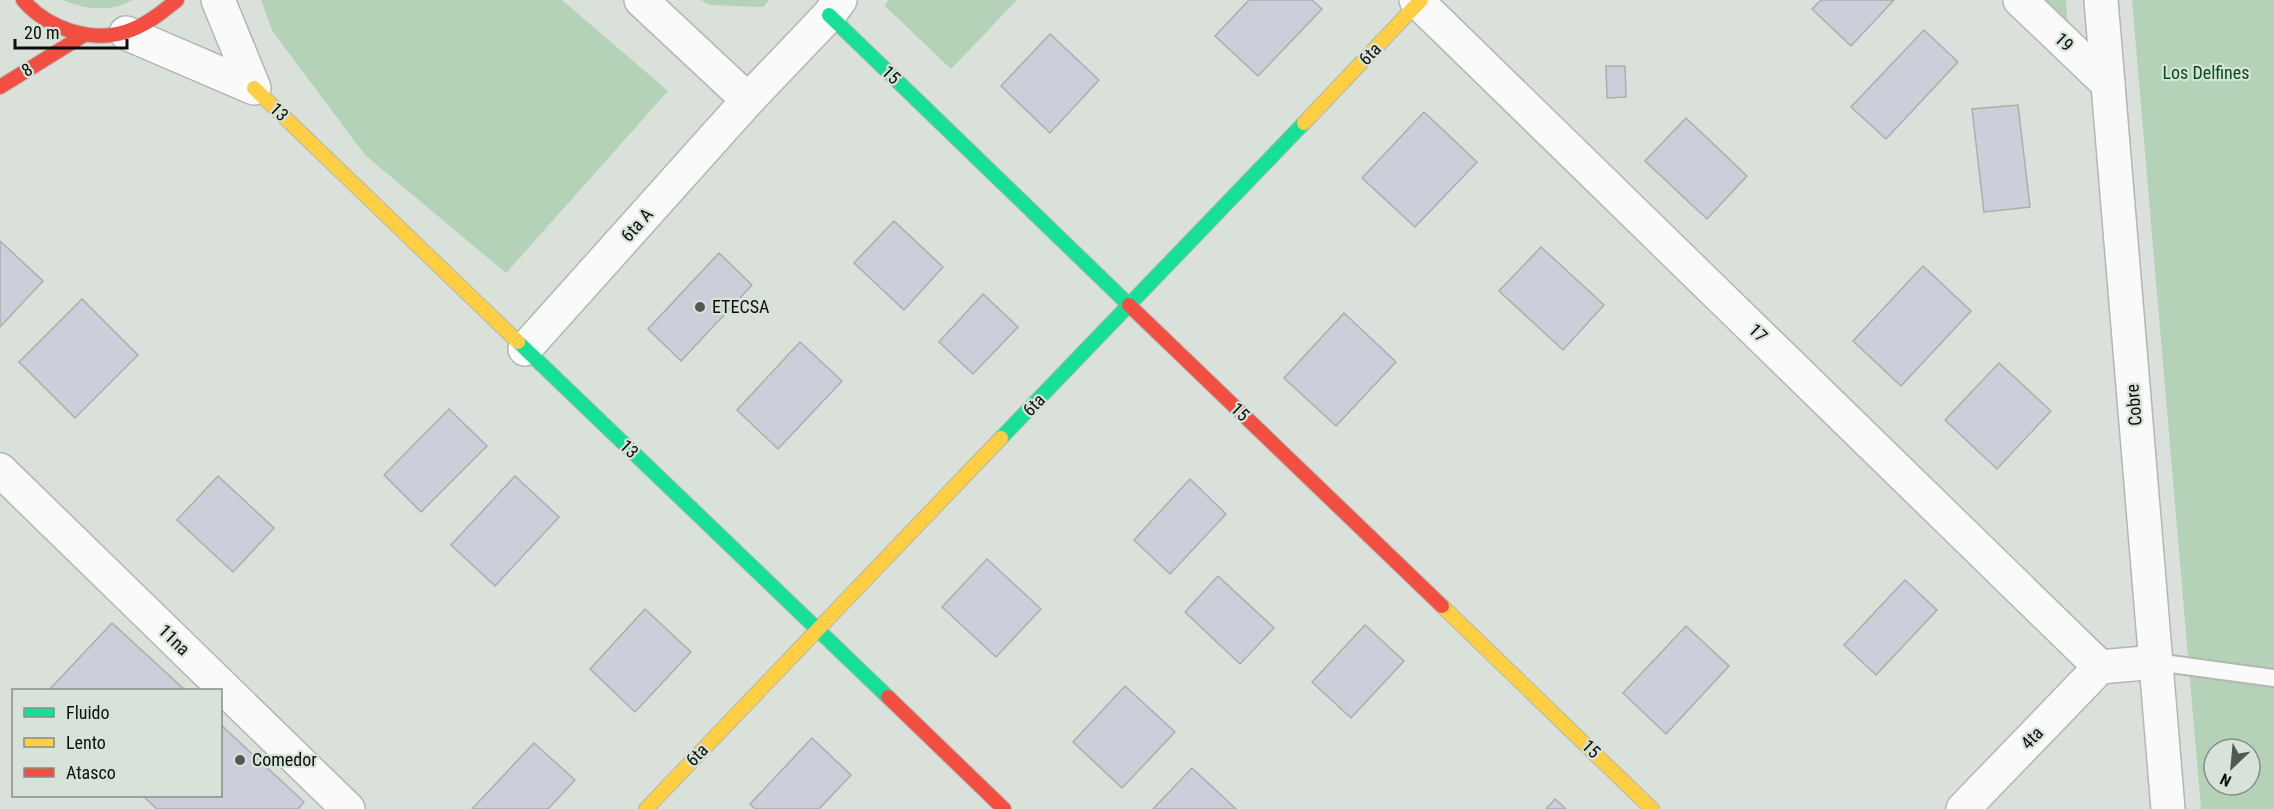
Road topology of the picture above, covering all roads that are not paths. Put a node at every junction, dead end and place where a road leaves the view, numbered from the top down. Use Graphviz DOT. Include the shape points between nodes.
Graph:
graph roads {
  1 [pos="23,0"];
  2 [pos="177,0"];
  3 [pos="218,0"];
  4 [pos="641,0"];
  5 [pos="2020,0"];
  6 [pos="2101,0"];
  7 [pos="1419,1"];
  8 [pos="834,8"];
  9 [pos="126,33"];
  10 [pos="84,35"];
  11 [pos="2108,84"];
  12 [pos="0,87"];
  13 [pos="254,88"];
  14 [pos="748,100"];
  15 [pos="1129,305"];
  16 [pos="525,349"];
  17 [pos="0,470"];
  18 [pos="818,630"];
  19 [pos="2156,662"];
  20 [pos="2100,667"];
  21 [pos="2274,678"];
  22 [pos="348,809"];
  23 [pos="646,809"];
  24 [pos="1004,809"];
  25 [pos="1652,809"];
  26 [pos="1963,809"];
  27 [pos="2168,809"];
  1 -- 10 [label="street" via="52,24"];
  2 -- 9 [label="street" via="155,20"];
  3 -- 13 [label="street, 13"];
  4 -- 14 [label="street"];
  5 -- 11 [label="street, 19"];
  6 -- 11 [label="street, Cobre"];
  7 -- 15 [label="street, 6ta"];
  7 -- 20 [label="street, 17"];
  8 -- 14 [label="street, 6ta A"];
  8 -- 15 [label="street, 15"];
  9 -- 10 [label="street"];
  9 -- 13 [label="street, 13"];
  10 -- 12 [label="street, 8"];
  11 -- 19 [label="street, Cobre"];
  13 -- 16 [label="street, 13"];
  14 -- 16 [label="street, 6ta A"];
  15 -- 18 [label="street, 6ta"];
  15 -- 25 [label="street, 15"];
  16 -- 18 [label="street, 13"];
  17 -- 22 [label="street, 11na"];
  18 -- 23 [label="street, 6ta"];
  18 -- 24 [label="street, 13"];
  19 -- 20 [label="street"];
  19 -- 21 [label="lane"];
  19 -- 27 [label="street, Cobre"];
  20 -- 26 [label="street, 4ta"];
}
